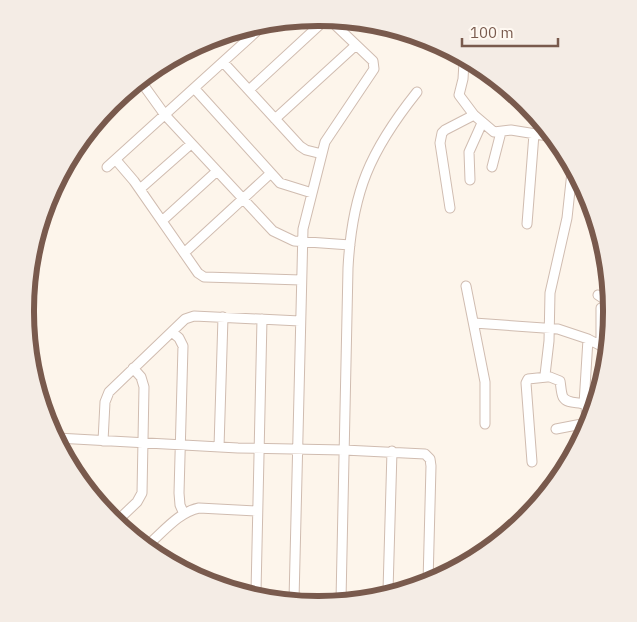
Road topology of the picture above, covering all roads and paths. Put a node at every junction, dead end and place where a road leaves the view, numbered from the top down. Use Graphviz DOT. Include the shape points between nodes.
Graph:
graph roads {
  1 [pos="318,26"];
  2 [pos="337,27"];
  3 [pos="254,34"];
  4 [pos="356,45"];
  5 [pos="223,62"];
  6 [pos="464,66"];
  7 [pos="144,86"];
  8 [pos="194,88"];
  9 [pos="249,90"];
  10 [pos="417,92"];
  11 [pos="165,115"];
  12 [pos="474,115"];
  13 [pos="275,119"];
  14 [pos="482,123"];
  15 [pos="501,132"];
  16 [pos="534,134"];
  17 [pos="541,135"];
  18 [pos="191,144"];
  19 [pos="322,154"];
  20 [pos="116,160"];
  21 [pos="107,167"];
  22 [pos="492,167"];
  23 [pos="216,171"];
  24 [pos="271,173"];
  25 [pos="470,180"];
  26 [pos="571,180"];
  27 [pos="140,189"];
  28 [pos="312,193"];
  29 [pos="243,200"];
  30 [pos="450,208"];
  31 [pos="162,221"];
  32 [pos="527,224"];
  33 [pos="302,242"];
  34 [pos="350,245"];
  35 [pos="184,253"];
  36 [pos="301,280"];
  37 [pos="466,286"];
  38 [pos="598,295"];
  39 [pos="603,298"];
  40 [pos="601,308"];
  41 [pos="223,317"];
  42 [pos="262,319"];
  43 [pos="300,321"];
  44 [pos="474,323"];
  45 [pos="549,329"];
  46 [pos="172,332"];
  47 [pos="602,335"];
  48 [pos="588,339"];
  49 [pos="601,346"];
  50 [pos="133,368"];
  51 [pos="547,377"];
  52 [pos="584,404"];
  53 [pos="586,409"];
  54 [pos="485,424"];
  55 [pos="579,426"];
  56 [pos="556,429"];
  57 [pos="65,441"];
  58 [pos="103,441"];
  59 [pos="144,443"];
  60 [pos="182,445"];
  61 [pos="219,447"];
  62 [pos="259,448"];
  63 [pos="297,449"];
  64 [pos="344,450"];
  65 [pos="392,451"];
  66 [pos="532,462"];
  67 [pos="257,511"];
  68 [pos="184,514"];
  69 [pos="122,516"];
  70 [pos="152,542"];
  71 [pos="428,573"];
  72 [pos="388,587"];
  73 [pos="256,588"];
  74 [pos="291,594"];
  75 [pos="341,595"];
  1 -- 9 [label="street"];
  2 -- 4 [label="street"];
  3 -- 5 [label="street"];
  4 -- 13 [label="street"];
  4 -- 19 [label="street" via="374,68 325,142"];
  5 -- 8 [label="street"];
  5 -- 9 [label="street"];
  6 -- 12 [label="street" via="459,95"];
  7 -- 11 [label="street"];
  8 -- 11 [label="street"];
  8 -- 24 [label="street"];
  9 -- 13 [label="street"];
  10 -- 34 [label="street" via="396,118 370,161 361,185"];
  11 -- 18 [label="street"];
  11 -- 20 [label="street"];
  12 -- 14 [label="street"];
  12 -- 30 [label="street" via="445,130 440,138"];
  13 -- 19 [label="street" via="300,146"];
  14 -- 15 [label="street" via="494,132"];
  14 -- 25 [label="street" via="469,152"];
  15 -- 16 [label="street" via="511,130"];
  15 -- 22 [label="street"];
  16 -- 17 [label="street"];
  16 -- 32 [label="street"];
  18 -- 23 [label="street"];
  18 -- 27 [label="street"];
  19 -- 28 [label="street"];
  20 -- 21 [label="street"];
  20 -- 27 [label="street"];
  23 -- 29 [label="street"];
  23 -- 31 [label="street"];
  24 -- 28 [label="street" via="284,185"];
  24 -- 29 [label="street"];
  26 -- 45 [label="street" via="550,293"];
  27 -- 31 [label="street"];
  28 -- 33 [label="street"];
  29 -- 33 [label="street" via="273,231"];
  29 -- 35 [label="street"];
  31 -- 35 [label="street"];
  33 -- 34 [label="street"];
  33 -- 36 [label="street"];
  34 -- 64 [label="street"];
  35 -- 36 [label="street" via="204,277"];
  36 -- 43 [label="street"];
  37 -- 44 [label="street"];
  38 -- 39 [label="street"];
  40 -- 47 [label="street"];
  41 -- 42 [label="street"];
  41 -- 46 [label="street" via="189,317"];
  41 -- 61 [label="street"];
  42 -- 43 [label="street"];
  42 -- 62 [label="street"];
  43 -- 63 [label="street"];
  44 -- 45 [label="street"];
  44 -- 54 [label="street" via="485,382"];
  45 -- 48 [label="street" via="564,330"];
  45 -- 51 [label="street"];
  46 -- 50 [label="street"];
  46 -- 60 [label="street" via="183,346"];
  48 -- 49 [label="street"];
  48 -- 52 [label="street"];
  50 -- 58 [label="street" via="106,397"];
  50 -- 59 [label="street" via="144,387"];
  51 -- 52 [label="street" via="560,381 566,400"];
  51 -- 66 [label="street" via="528,379 526,383"];
  52 -- 53 [label="street"];
  55 -- 56 [label="street"];
  57 -- 58 [label="street"];
  58 -- 59 [label="street"];
  59 -- 60 [label="street"];
  59 -- 69 [label="street" via="142,494"];
  60 -- 61 [label="street"];
  60 -- 68 [label="street" via="179,493"];
  61 -- 62 [label="street"];
  62 -- 63 [label="street"];
  62 -- 67 [label="street"];
  63 -- 64 [label="street"];
  63 -- 74 [label="street"];
  64 -- 65 [label="street"];
  64 -- 75 [label="street"];
  65 -- 71 [label="street" via="422,452 430,459"];
  65 -- 72 [label="street"];
  67 -- 68 [label="street" via="199,508"];
  67 -- 73 [label="street"];
  68 -- 70 [label="street"];
}
